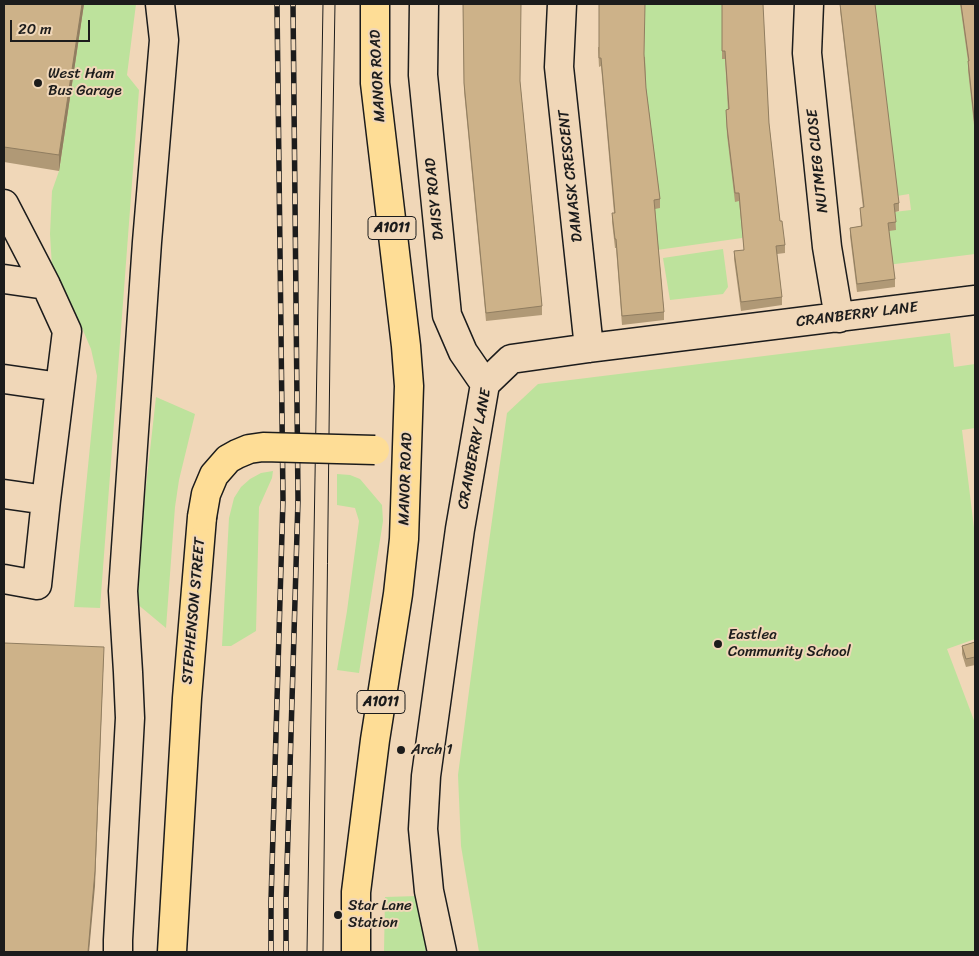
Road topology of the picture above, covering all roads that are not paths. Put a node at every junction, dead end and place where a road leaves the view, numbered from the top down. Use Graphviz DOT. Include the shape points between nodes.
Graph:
graph roads {
  1 [pos="160,4"];
  2 [pos="375,4"];
  3 [pos="424,4"];
  4 [pos="562,4"];
  5 [pos="809,4"];
  6 [pos="4,204"];
  7 [pos="4,279"];
  8 [pos="46,285"];
  9 [pos="975,300"];
  10 [pos="839,318"];
  11 [pos="589,348"];
  12 [pos="4,379"];
  13 [pos="485,384"];
  14 [pos="60,388"];
  15 [pos="407,452"];
  16 [pos="4,494"];
  17 [pos="46,500"];
  18 [pos="4,579"];
  19 [pos="118,952"];
  20 [pos="172,952"];
  21 [pos="356,952"];
  22 [pos="442,952"];
  1 -- 19 [label="street" via="164,40 123,591 130,718"];
  2 -- 15 [label="main road, MANOR ROAD / A1011" via="375,83 409,386"];
  3 -- 13 [label="street, DAISY ROAD" via="422,75 447,315 463,352"];
  4 -- 11 [label="street, DAMASK CRESCENT" via="559,67"];
  5 -- 10 [label="street, NUTMEG CLOSE" via="807,53 827,247"];
  6 -- 8 [label="street"];
  7 -- 8 [label="street"];
  8 -- 14 [label="street" via="67,330"];
  9 -- 10 [label="street, CRANBERRY LANE"];
  10 -- 11 [label="street, CRANBERRY LANE"];
  11 -- 13 [label="street, CRANBERRY LANE" via="512,360"];
  12 -- 14 [label="street"];
  13 -- 22 [label="street, CRANBERRY LANE" via="460,529 426,776 422,829 429,891"];
  14 -- 17 [label="street"];
  15 -- 20 [label="main road, STEPHENSON STREET, bridge" via="263,447 249,449 228,459 214,475 202,517 187,698"];
  15 -- 21 [label="main road, MANOR ROAD / A1011" via="404,539 398,594 356,892"];
  16 -- 17 [label="street"];
  17 -- 18 [label="street" via="36,585"];
}
